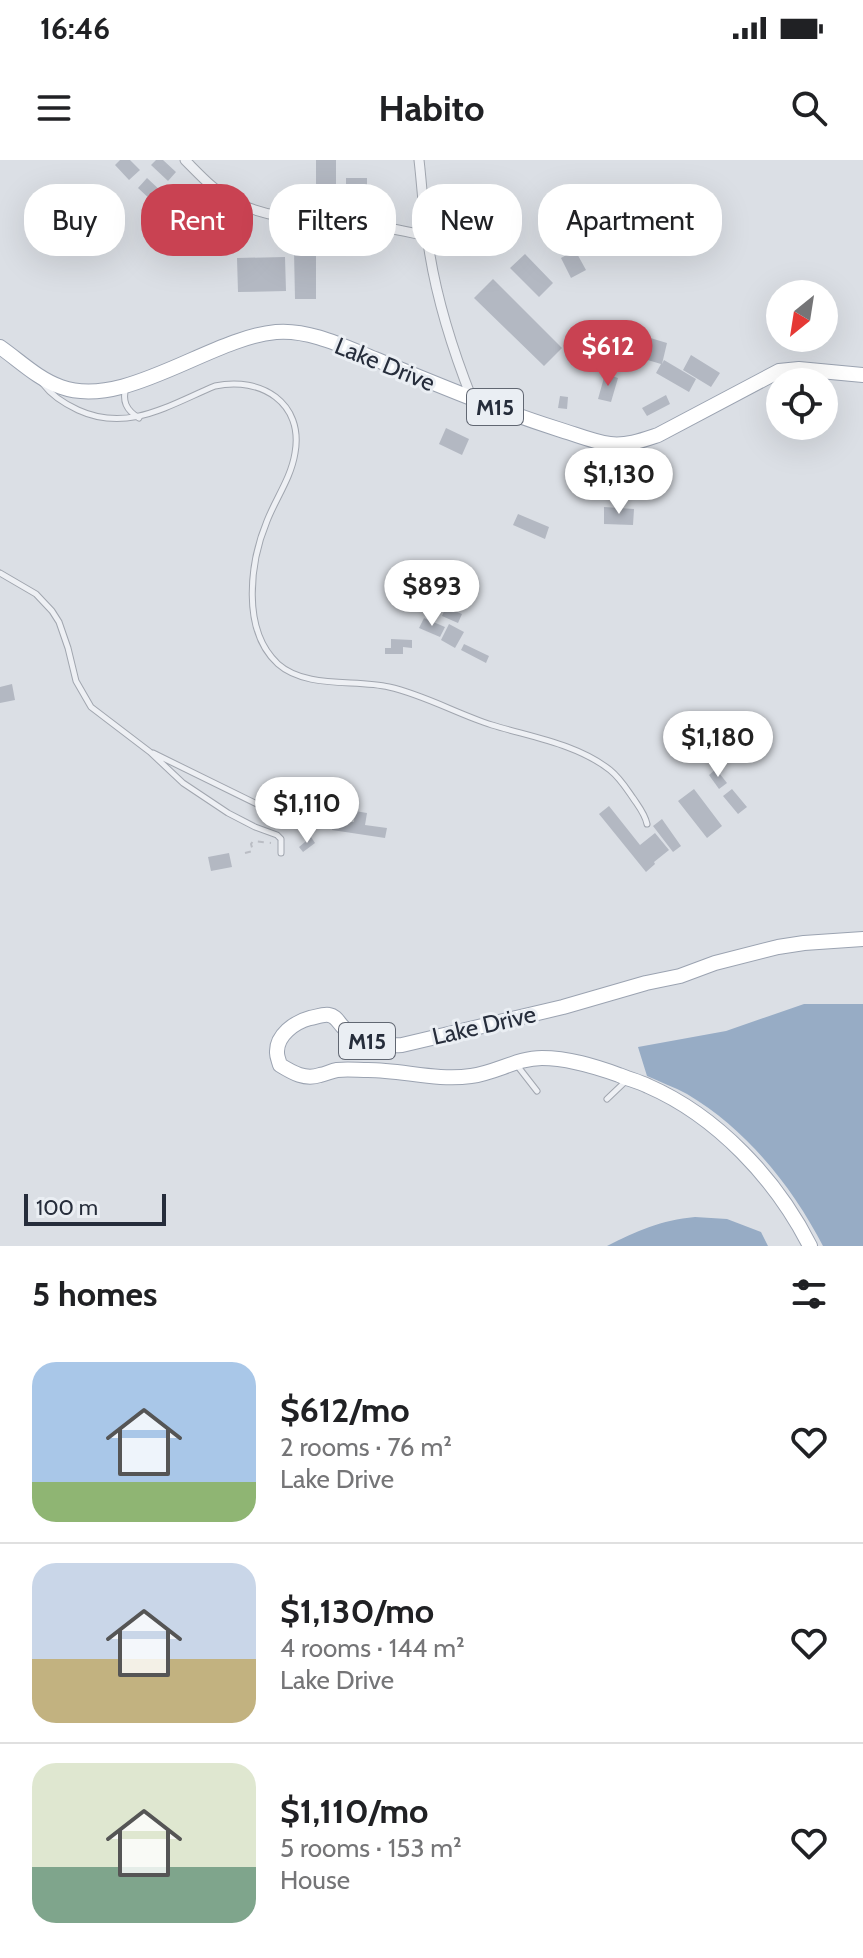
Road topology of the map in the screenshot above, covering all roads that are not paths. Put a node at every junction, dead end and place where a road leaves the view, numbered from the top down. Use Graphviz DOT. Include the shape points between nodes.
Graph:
graph roads {
  1 [pos="185,160"];
  2 [pos="419,160"];
  3 [pos="422,184"];
  4 [pos="412,233"];
  5 [pos="431,256"];
  6 [pos="0,347"];
  7 [pos="35,373"];
  8 [pos="863,375"];
  9 [pos="127,386"];
  10 [pos="472,399"];
  11 [pos="139,418"];
  12 [pos="0,573"];
  13 [pos="150,752"];
  14 [pos="647,824"];
  15 [pos="308,825"];
  16 [pos="281,853"];
  17 [pos="863,939"];
  18 [pos="515,1062"];
  19 [pos="628,1079"];
  20 [pos="537,1091"];
  21 [pos="607,1099"];
  22 [pos="810,1246"];
  1 -- 4 [label="street" via="235,202 268,214"];
  2 -- 3 [label="street"];
  5 -- 10 [label="street" via="444,319"];
  6 -- 7 [label="main road, Lake Drive / M15"];
  7 -- 9 [label="main road, Lake Drive / M15" via="62,388 85,392"];
  7 -- 11 [label="lane" via="60,402 88,414"];
  8 -- 10 [label="main road, Lake Drive / M15" via="779,371 658,435 612,444"];
  9 -- 10 [label="main road, Lake Drive / M15" via="244,339 278,332 336,344"];
  9 -- 11 [label="lane" via="125,405"];
  11 -- 14 [label="lane" via="225,383 270,392 289,410 296,450 261,538 253,587 260,638 278,664 306,678 388,686 582,753 612,771"];
  12 -- 13 [label="lane" via="36,594 52,611 76,681 91,707"];
  13 -- 15 [label="lane"];
  13 -- 16 [label="lane" via="183,783 228,813 277,835"];
  17 -- 18 [label="main road, Lake Drive / M15" via="778,947 402,1045 359,1039 337,1019 319,1016 285,1032 277,1052 280,1065 305,1077 334,1070 376,1070 451,1078"];
  18 -- 19 [label="main road, Lake Drive / M15" via="542,1058 589,1064"];
  18 -- 20 [label="lane"];
  19 -- 21 [label="lane"];
  19 -- 22 [label="main road, Lake Drive / M15" via="679,1103 736,1147 783,1201"];
}
